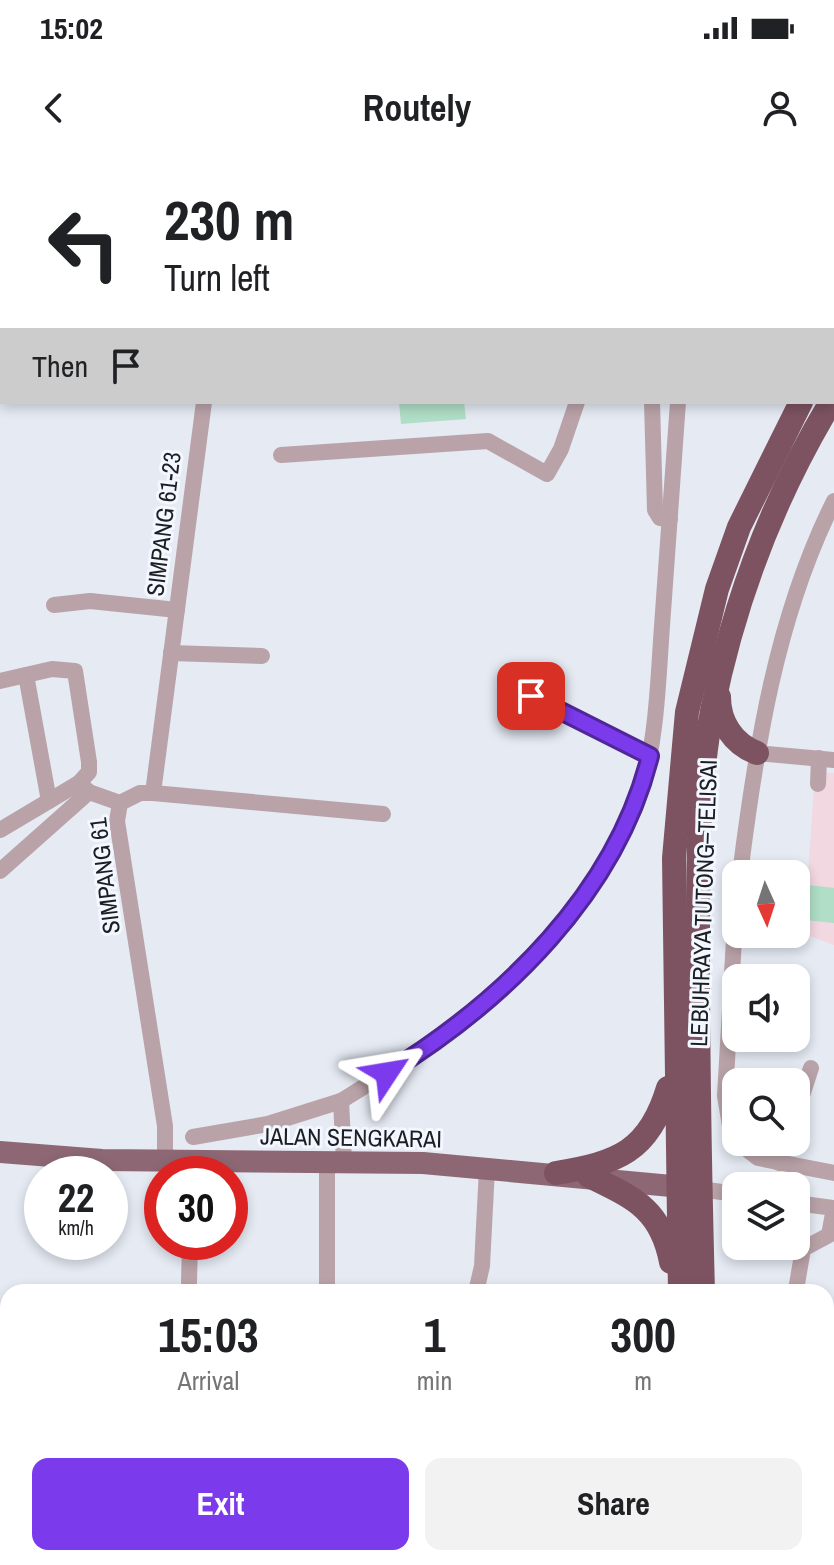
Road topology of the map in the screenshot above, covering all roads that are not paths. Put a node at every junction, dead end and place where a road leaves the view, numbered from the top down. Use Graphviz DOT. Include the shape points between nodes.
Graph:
graph roads {
  1 [pos="204,404"];
  2 [pos="576,404"];
  3 [pos="652,404"];
  4 [pos="678,404"];
  5 [pos="800,404"];
  6 [pos="830,404"];
  7 [pos="281,455"];
  8 [pos="834,501"];
  9 [pos="670,519"];
  10 [pos="54,605"];
  11 [pos="177,610"];
  12 [pos="725,651"];
  13 [pos="171,653"];
  14 [pos="262,656"];
  15 [pos="26,675"];
  16 [pos="0,681"];
  17 [pos="531,696"];
  18 [pos="757,753"];
  19 [pos="650,756"];
  20 [pos="826,759"];
  21 [pos="818,784"];
  22 [pos="84,787"];
  23 [pos="153,793"];
  24 [pos="49,801"];
  25 [pos="120,803"];
  26 [pos="383,814"];
  27 [pos="20,821"];
  28 [pos="0,830"];
  29 [pos="39,837"];
  30 [pos="742,860"];
  31 [pos="0,871"];
  32 [pos="733,948"];
  33 [pos="811,1068"];
  34 [pos="674,1069"];
  35 [pos="810,1071"];
  36 [pos="341,1101"];
  37 [pos="193,1137"];
  38 [pos="0,1152"];
  39 [pos="165,1156"];
  40 [pos="781,1156"];
  41 [pos="144,1159"];
  42 [pos="336,1161"];
  43 [pos="779,1163"];
  44 [pos="248,1165"];
  45 [pos="487,1168"];
  46 [pos="556,1173"];
  47 [pos="834,1173"];
  48 [pos="589,1176"];
  49 [pos="688,1187"];
  50 [pos="722,1192"];
  51 [pos="810,1205"];
  52 [pos="834,1208"];
  53 [pos="190,1260"];
  54 [pos="189,1283"];
  55 [pos="328,1284"];
  56 [pos="478,1284"];
  57 [pos="676,1284"];
  58 [pos="679,1284"];
  59 [pos="702,1284"];
  60 [pos="797,1284"];
  1 -- 11 [label="street, SIMPANG 61-23"];
  2 -- 7 [label="street" via="547,474 488,441"];
  3 -- 9 [label="street" via="655,510 660,518"];
  4 -- 9 [label="street"];
  5 -- 34 [label="highway, LEBUHRAYA TUTONG–TELISAI" via="739,527 717,589 687,712 674,858"];
  6 -- 12 [label="highway, LEBUHRAYA TUTONG–TELISAI" via="762,535"];
  8 -- 18 [label="street" via="796,589"];
  9 -- 19 [label="street"];
  10 -- 11 [label="street" via="90,601"];
  11 -- 13 [label="street, SIMPANG 61-23"];
  12 -- 18 [label="highway" via="721,716 734,737"];
  12 -- 49 [label="highway, LEBUHRAYA TUTONG–TELISAI" via="711,715 700,844"];
  13 -- 14 [label="street"];
  13 -- 23 [label="street, SIMPANG 61-23"];
  15 -- 16 [label="street"];
  15 -- 22 [label="street" via="75,671 89,762"];
  15 -- 24 [label="street"];
  17 -- 19 [label="street"];
  18 -- 20 [label="street"];
  18 -- 30 [label="street"];
  19 -- 36 [label="street" via="640,797 614,847 541,950 476,1011"];
  20 -- 21 [label="street"];
  22 -- 24 [label="street"];
  22 -- 25 [label="street"];
  22 -- 29 [label="street"];
  23 -- 25 [label="street, SIMPANG 61"];
  23 -- 26 [label="street, SIMPANG 61"];
  24 -- 27 [label="street"];
  25 -- 39 [label="street, SIMPANG 61" via="117,821 165,1126"];
  27 -- 28 [label="street"];
  27 -- 29 [label="street"];
  29 -- 31 [label="street"];
  32 -- 43 [label="street" via="726,1119 732,1138 744,1150"];
  33 -- 35 [label="street"];
  34 -- 46 [label="highway" via="652,1129 630,1151"];
  34 -- 49 [label="highway, LEBUHRAYA TUTONG–TELISAI"];
  36 -- 37 [label="street" via="268,1124"];
  36 -- 42 [label="street"];
  38 -- 41 [label="main road, JALAN SENGKARAI"];
  40 -- 43 [label="street"];
  42 -- 44 [label="main road, JALAN SENGKARAI"];
  42 -- 45 [label="main road, JALAN SENGKARAI"];
  42 -- 55 [label="street"];
  43 -- 47 [label="street"];
  45 -- 46 [label="main road, JALAN SENGKARAI"];
  45 -- 56 [label="street"];
  46 -- 48 [label="main road, JALAN SENGKARAI"];
  48 -- 49 [label="main road, JALAN SENGKARAI"];
  48 -- 57 [label="highway" via="628,1195 654,1217"];
  49 -- 50 [label="street"];
  49 -- 58 [label="highway"];
  49 -- 59 [label="highway"];
  51 -- 52 [label="street"];
  52 -- 60 [label="street" via="829,1235 803,1249"];
  53 -- 54 [label="street"];
}
